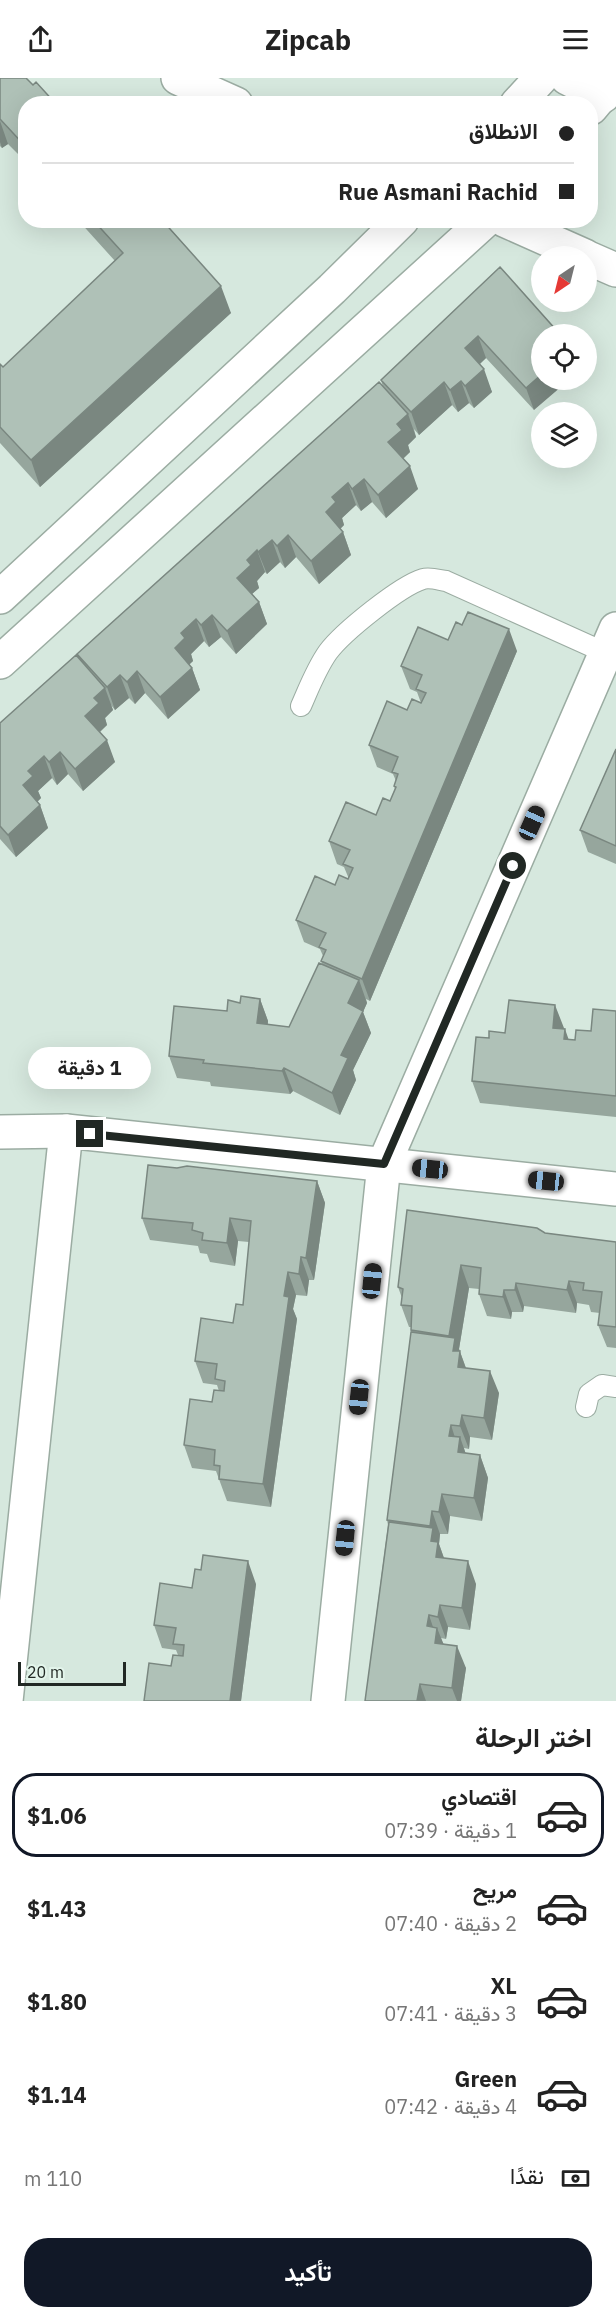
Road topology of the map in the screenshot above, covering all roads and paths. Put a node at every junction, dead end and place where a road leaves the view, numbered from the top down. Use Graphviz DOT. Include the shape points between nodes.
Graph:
graph roads {
  1 [pos="178,78"];
  2 [pos="541,78"];
  3 [pos="567,78"];
  4 [pos="603,94"];
  5 [pos="218,96"];
  6 [pos="524,96"];
  7 [pos="394,228"];
  8 [pos="477,228"];
  9 [pos="522,228"];
  10 [pos="562,246"];
  11 [pos="597,262"];
  12 [pos="616,270"];
  13 [pos="0,597"];
  14 [pos="611,641"];
  15 [pos="0,662"];
  16 [pos="301,706"];
  17 [pos="66,1131"];
  18 [pos="0,1132"];
  19 [pos="384,1164"];
  20 [pos="616,1189"];
  21 [pos="616,1387"];
  22 [pos="586,1407"];
  23 [pos="5,1657"];
  24 [pos="6,1701"];
  25 [pos="328,1701"];
  1 -- 5 [label="street"];
  2 -- 6 [label="street"];
  3 -- 4 [label="street"];
  7 -- 13 [label="street"];
  8 -- 15 [label="street"];
  9 -- 10 [label="street"];
  11 -- 12 [label="street"];
  14 -- 16 [label="lane" via="446,581 426,578 407,586 343,636 318,668"];
  14 -- 19 [label="street"];
  17 -- 18 [label="street"];
  17 -- 19 [label="street"];
  17 -- 23 [label="street"];
  19 -- 20 [label="street"];
  19 -- 25 [label="street"];
  21 -- 22 [label="lane" via="602,1385 589,1394"];
  23 -- 24 [label="street"];
}
